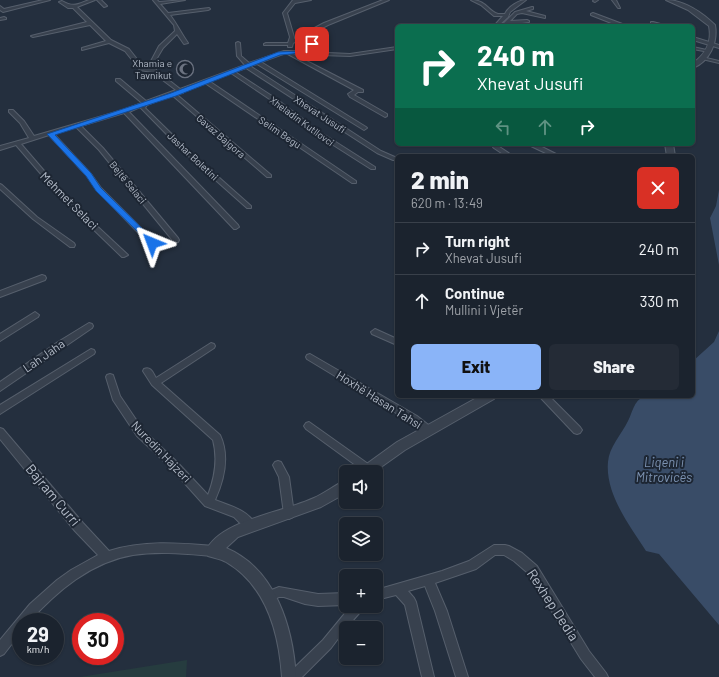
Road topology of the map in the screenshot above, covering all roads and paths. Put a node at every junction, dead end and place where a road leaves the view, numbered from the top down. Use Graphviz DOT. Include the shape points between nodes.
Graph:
graph roads {
  1 [pos="48,0"];
  2 [pos="93,0"];
  3 [pos="99,0"];
  4 [pos="183,0"];
  5 [pos="309,0"];
  6 [pos="389,0"];
  7 [pos="473,0"];
  8 [pos="524,0"];
  9 [pos="614,0"];
  10 [pos="669,0"];
  11 [pos="294,1"];
  12 [pos="61,2"];
  13 [pos="156,2"];
  14 [pos="105,6"];
  15 [pos="74,7"];
  16 [pos="619,7"];
  17 [pos="532,8"];
  18 [pos="208,9"];
  19 [pos="1,10"];
  20 [pos="520,11"];
  21 [pos="167,14"];
  22 [pos="593,14"];
  23 [pos="506,15"];
  24 [pos="543,17"];
  25 [pos="527,21"];
  26 [pos="91,23"];
  27 [pos="653,23"];
  28 [pos="498,24"];
  29 [pos="505,24"];
  30 [pos="510,24"];
  31 [pos="618,24"];
  32 [pos="656,24"];
  33 [pos="177,31"];
  34 [pos="33,36"];
  35 [pos="323,37"];
  36 [pos="695,39"];
  37 [pos="109,41"];
  38 [pos="186,43"];
  39 [pos="238,43"];
  40 [pos="291,43"];
  41 [pos="266,44"];
  42 [pos="719,47"];
  43 [pos="395,48"];
  44 [pos="695,48"];
  45 [pos="84,49"];
  46 [pos="710,49"];
  47 [pos="287,52"];
  48 [pos="302,52"];
  49 [pos="704,58"];
  50 [pos="257,62"];
  51 [pos="719,62"];
  52 [pos="695,63"];
  53 [pos="246,66"];
  54 [pos="154,71"];
  55 [pos="232,72"];
  56 [pos="118,80"];
  57 [pos="207,82"];
  58 [pos="181,92"];
  59 [pos="174,95"];
  60 [pos="145,103"];
  61 [pos="11,111"];
  62 [pos="125,111"];
  63 [pos="385,115"];
  64 [pos="78,126"];
  65 [pos="364,128"];
  66 [pos="51,134"];
  67 [pos="33,139"];
  68 [pos="17,143"];
  69 [pos="535,146"];
  70 [pos="496,147"];
  71 [pos="0,148"];
  72 [pos="507,154"];
  73 [pos="553,154"];
  74 [pos="395,158"];
  75 [pos="373,168"];
  76 [pos="270,176"];
  77 [pos="354,182"];
  78 [pos="0,186"];
  79 [pos="249,207"];
  80 [pos="236,227"];
  81 [pos="176,240"];
  82 [pos="152,243"];
  83 [pos="72,245"];
  84 [pos="124,255"];
  85 [pos="42,278"];
  86 [pos="0,294"];
  87 [pos="35,315"];
  88 [pos="89,326"];
  89 [pos="375,332"];
  90 [pos="0,338"];
  91 [pos="395,341"];
  92 [pos="211,346"];
  93 [pos="91,352"];
  94 [pos="310,357"];
  95 [pos="147,371"];
  96 [pos="110,377"];
  97 [pos="155,383"];
  98 [pos="0,387"];
  99 [pos="485,398"];
  100 [pos="544,398"];
  101 [pos="0,410"];
  102 [pos="309,426"];
  103 [pos="428,430"];
  104 [pos="577,430"];
  105 [pos="0,432"];
  106 [pos="278,465"];
  107 [pos="359,465"];
  108 [pos="375,465"];
  109 [pos="339,490"];
  110 [pos="208,503"];
  111 [pos="289,514"];
  112 [pos="251,526"];
  113 [pos="213,550"];
  114 [pos="107,557"];
  115 [pos="428,580"];
  116 [pos="398,589"];
  117 [pos="383,593"];
  118 [pos="268,597"];
  119 [pos="339,599"];
  120 [pos="352,613"];
  121 [pos="0,650"];
  122 [pos="289,677"];
  123 [pos="293,677"];
  124 [pos="428,677"];
  125 [pos="462,677"];
  126 [pos="602,677"];
  1 -- 19 [label="street"];
  2 -- 15 [label="street"];
  3 -- 14 [label="street"];
  4 -- 13 [label="street"];
  5 -- 11 [label="street"];
  6 -- 40 [label="street" via="321,26"];
  7 -- 23 [label="street" via="496,15"];
  8 -- 23 [label="street"];
  9 -- 16 [label="street"];
  10 -- 46 [label="street" via="686,6 709,22 712,28"];
  11 -- 40 [label="street" via="285,13"];
  12 -- 15 [label="street"];
  13 -- 21 [label="street"];
  15 -- 26 [label="street"];
  17 -- 20 [label="street"];
  18 -- 21 [label="street"];
  20 -- 24 [label="street"];
  20 -- 29 [label="street"];
  21 -- 33 [label="street" via="176,25"];
  22 -- 31 [label="street"];
  23 -- 28 [label="street"];
  25 -- 30 [label="street"];
  26 -- 34 [label="street"];
  26 -- 37 [label="street"];
  27 -- 32 [label="street"];
  33 -- 38 [label="street"];
  33 -- 54 [label="street" via="157,52 152,63"];
  35 -- 48 [label="street"];
  36 -- 46 [label="street"];
  37 -- 45 [label="street"];
  37 -- 54 [label="street" via="127,50 144,70"];
  39 -- 53 [label="street" via="239,56"];
  40 -- 41 [label="street"];
  40 -- 47 [label="street"];
  42 -- 46 [label="street"];
  43 -- 48 [label="street" via="350,55"];
  44 -- 46 [label="street"];
  46 -- 49 [label="street"];
  47 -- 48 [label="street"];
  47 -- 50 [label="street"];
  47 -- 63 [label="street" via="359,90 351,94 352,96"];
  49 -- 51 [label="street"];
  49 -- 52 [label="street"];
  50 -- 53 [label="street"];
  50 -- 65 [label="street"];
  53 -- 55 [label="street"];
  53 -- 74 [label="street, Xhevat Jusufi" via="379,152"];
  54 -- 58 [label="street"];
  55 -- 57 [label="street"];
  55 -- 75 [label="street, Xheladin Kutllovci" via="318,133"];
  56 -- 60 [label="street"];
  57 -- 58 [label="street"];
  57 -- 77 [label="street, Selim Begu"];
  58 -- 59 [label="street"];
  59 -- 60 [label="street"];
  59 -- 76 [label="street, Gavaz Bajgora"];
  60 -- 62 [label="street"];
  60 -- 79 [label="street, Jashar Boletini" via="142,108"];
  61 -- 67 [label="street"];
  62 -- 64 [label="street"];
  62 -- 80 [label="street"];
  64 -- 66 [label="street"];
  64 -- 81 [label="street, Bejtë Selaci" via="101,149"];
  66 -- 67 [label="street"];
  66 -- 82 [label="street" via="99,189"];
  67 -- 68 [label="street"];
  68 -- 71 [label="street"];
  68 -- 84 [label="street, Mehmet Selaci" via="68,202"];
  69 -- 73 [label="street"];
  70 -- 72 [label="street"];
  78 -- 83 [label="street" via="35,218"];
  85 -- 86 [label="street"];
  87 -- 90 [label="street"];
  88 -- 98 [label="street, Lah Jaha"];
  89 -- 91 [label="street"];
  92 -- 97 [label="street"];
  93 -- 101 [label="street"];
  94 -- 103 [label="street, Hoxhë Hasan Tahsi"];
  95 -- 97 [label="street"];
  96 -- 110 [label="street, Nuredin Hajzeri" via="116,397 140,433 173,464"];
  97 -- 110 [label="street" via="217,438 220,449 220,472 216,489"];
  99 -- 103 [label="street"];
  100 -- 104 [label="street"];
  102 -- 107 [label="street"];
  103 -- 108 [label="street"];
  105 -- 114 [label="street, Bajram Curri"];
  106 -- 111 [label="street" via="284,477"];
  109 -- 111 [label="street" via="317,503"];
  110 -- 112 [label="street, Nuredin Hajzeri" via="237,513"];
  111 -- 112 [label="street"];
  112 -- 113 [label="street" via="228,536"];
  113 -- 114 [label="street" via="174,548 134,551"];
  113 -- 118 [label="street" via="233,558"];
  114 -- 121 [label="street" via="72,576 41,600 15,628"];
  115 -- 116 [label="street, Rexhep Dedia"];
  115 -- 125 [label="street" via="441,611"];
  115 -- 126 [label="street, Rexhep Dedia" via="472,565 494,550 511,553 533,570 585,655"];
  116 -- 117 [label="street, Rexhep Dedia"];
  116 -- 124 [label="street" via="410,602"];
  118 -- 119 [label="street" via="279,592 318,600"];
  118 -- 122 [label="street" via="278,614 284,634"];
  120 -- 123 [label="street" via="327,644"];
}
